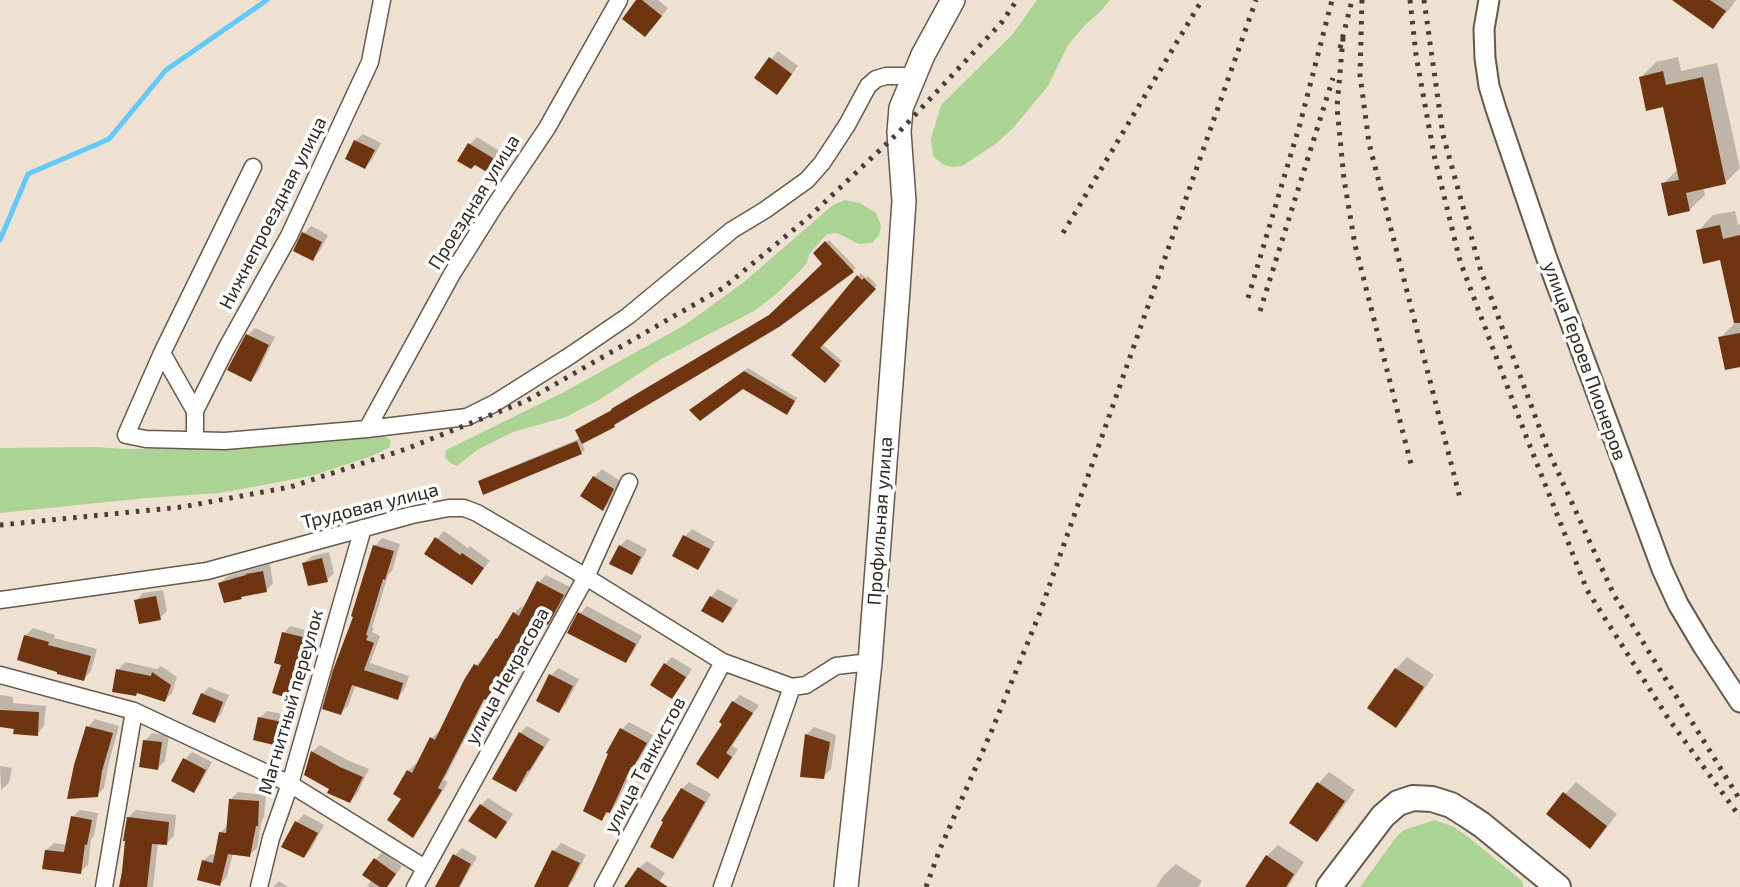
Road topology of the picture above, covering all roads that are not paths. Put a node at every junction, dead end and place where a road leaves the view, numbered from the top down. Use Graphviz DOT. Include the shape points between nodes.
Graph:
graph roads {
  1 [pos="382,0"];
  2 [pos="619,0"];
  3 [pos="953,0"];
  4 [pos="1488,1"];
  5 [pos="914,76"];
  6 [pos="253,167"];
  7 [pos="162,354"];
  8 [pos="195,411"];
  9 [pos="367,429"];
  10 [pos="195,440"];
  11 [pos="629,482"];
  12 [pos="363,528"];
  13 [pos="586,577"];
  14 [pos="0,600"];
  15 [pos="723,662"];
  16 [pos="870,662"];
  17 [pos="0,675"];
  18 [pos="792,687"];
  19 [pos="1740,702"];
  20 [pos="134,711"];
  21 [pos="290,784"];
  22 [pos="425,868"];
  23 [pos="1546,882"];
  24 [pos="104,887"];
  25 [pos="259,887"];
  26 [pos="415,887"];
  27 [pos="603,887"];
  28 [pos="722,887"];
  29 [pos="846,887"];
  30 [pos="1329,887"];
  1 -- 8 [label="street, Нижнепроездная улица" via="370,62 360,85 289,236"];
  2 -- 9 [label="street, Проездная улица" via="547,128 452,274"];
  3 -- 5 [label="main road"];
  4 -- 19 [label="street, улица Героев Пионеров" via="1483,29 1489,86 1546,256 1662,569 1678,604"];
  5 -- 9 [label="street" via="876,79 807,180 732,230 628,316 571,355 467,417"];
  5 -- 16 [label="main road, Профильная улица" via="901,108 899,132 904,201"];
  6 -- 7 [label="street"];
  7 -- 8 [label="street"];
  7 -- 10 [label="street" via="126,435"];
  8 -- 10 [label="street, Нижнепроездная улица"];
  9 -- 10 [label="street"];
  11 -- 13 [label="street, улица Некрасова"];
  12 -- 13 [label="street, Трудовая улица" via="432,510 464,508"];
  12 -- 14 [label="street, Трудовая улица" via="207,570"];
  12 -- 21 [label="street, Магнитный переулок"];
  13 -- 15 [label="street, Трудовая улица"];
  13 -- 22 [label="street, улица Некрасова"];
  15 -- 18 [label="street, Трудовая улица"];
  15 -- 27 [label="street, улица Танкистов"];
  16 -- 18 [label="street" via="836,666 806,685"];
  16 -- 29 [label="main road, Профильная улица"];
  17 -- 20 [label="street"];
  18 -- 28 [label="street"];
  20 -- 21 [label="street"];
  20 -- 24 [label="street"];
  21 -- 22 [label="street"];
  21 -- 25 [label="street, Магнитный переулок"];
  22 -- 26 [label="street, улица Некрасова"];
  23 -- 30 [label="main road" via="1467,815 1432,799 1413,798 1383,816"];
}
